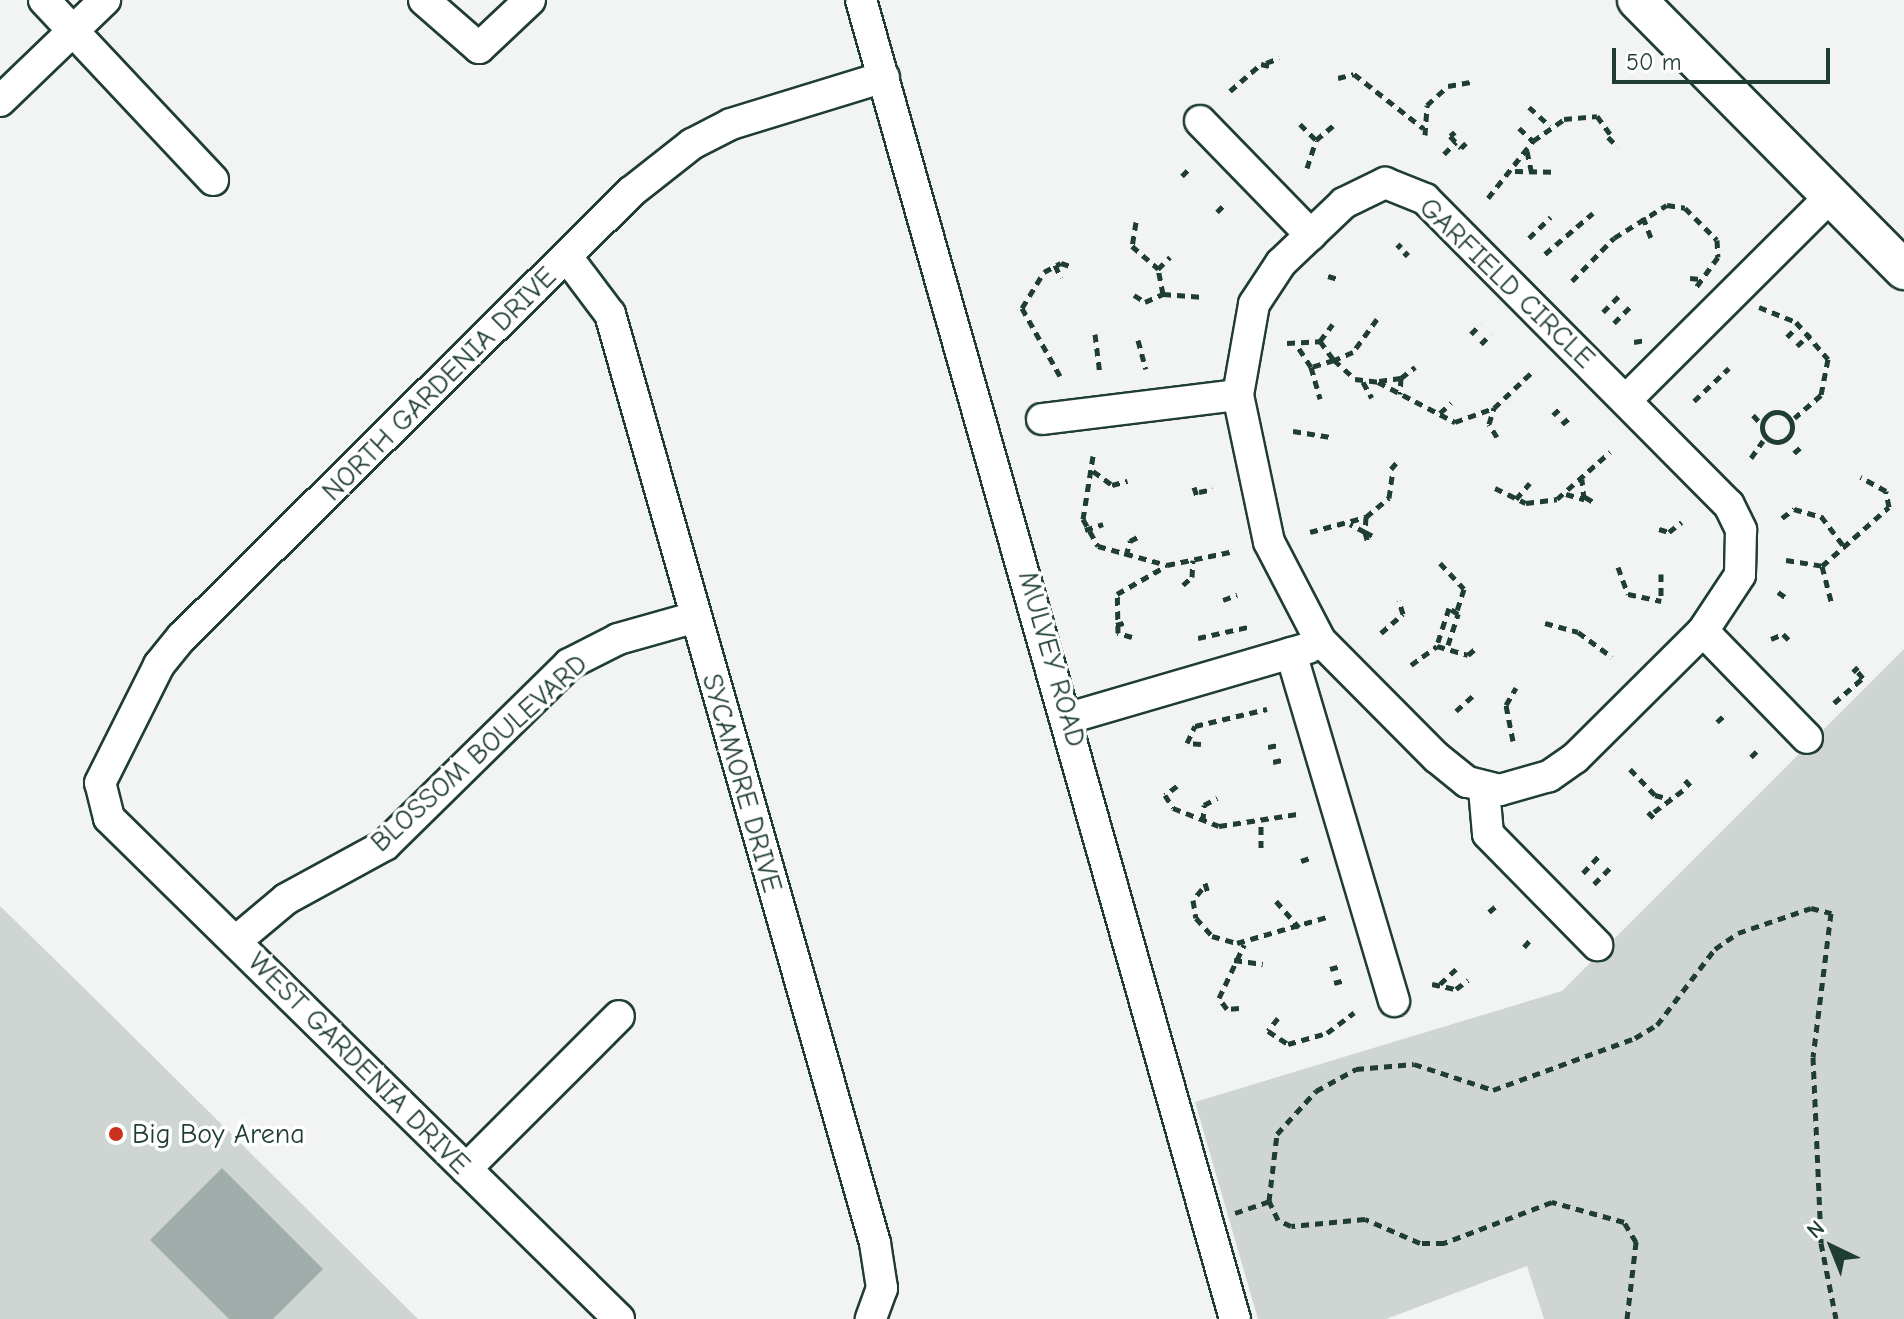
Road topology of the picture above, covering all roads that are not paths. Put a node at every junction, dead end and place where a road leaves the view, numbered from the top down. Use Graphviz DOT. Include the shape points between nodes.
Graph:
graph roads {
  1 [pos="44,0"];
  2 [pos="105,0"];
  3 [pos="424,0"];
  4 [pos="530,0"];
  5 [pos="861,0"];
  6 [pos="1637,0"];
  7 [pos="70,34"];
  8 [pos="884,77"];
  9 [pos="0,101"];
  10 [pos="1200,121"];
  11 [pos="213,180"];
  12 [pos="1831,196"];
  13 [pos="1311,235"];
  14 [pos="567,257"];
  15 [pos="1904,270"];
  16 [pos="1238,395"];
  17 [pos="1626,400"];
  18 [pos="1042,419"];
  19 [pos="696,617"];
  20 [pos="1703,631"];
  21 [pos="1320,640"];
  22 [pos="1291,653"];
  23 [pos="1069,718"];
  24 [pos="1807,738"];
  25 [pos="1484,789"];
  26 [pos="100,806"];
  27 [pos="236,941"];
  28 [pos="1597,945"];
  29 [pos="1394,1001"];
  30 [pos="619,1016"];
  31 [pos="466,1169"];
  32 [pos="619,1319"];
  33 [pos="871,1319"];
  34 [pos="1235,1319"];
  1 -- 7 [label="street"];
  2 -- 7 [label="street"];
  3 -- 4 [label="street" via="479,48"];
  5 -- 8 [label="street, MULVEY ROAD"];
  6 -- 12 [label="main road"];
  7 -- 9 [label="street"];
  7 -- 11 [label="street"];
  8 -- 14 [label="street, NORTH GARDENIA DRIVE" via="692,144 631,192"];
  8 -- 23 [label="street, MULVEY ROAD"];
  10 -- 13 [label="street"];
  12 -- 15 [label="main road"];
  12 -- 17 [label="street"];
  13 -- 16 [label="street, GARFIELD CIRCLE" via="1254,304"];
  13 -- 17 [label="street, GARFIELD CIRCLE" via="1353,197 1385,183 1425,199"];
  14 -- 19 [label="street, SYCAMORE DRIVE" via="610,314"];
  14 -- 26 [label="street, NORTH GARDENIA DRIVE" via="159,665 105,767"];
  16 -- 18 [label="street"];
  16 -- 21 [label="street, GARFIELD CIRCLE" via="1269,542"];
  17 -- 20 [label="street, GARFIELD CIRCLE" via="1729,505 1741,530 1740,575"];
  19 -- 27 [label="street, BLOSSOM BOULEVARD" via="618,639 569,664 385,845 286,899"];
  19 -- 33 [label="street, SYCAMORE DRIVE" via="875,1243 882,1288"];
  20 -- 24 [label="street"];
  20 -- 25 [label="street, GARFIELD CIRCLE" via="1575,758 1519,786"];
  21 -- 22 [label="street"];
  21 -- 25 [label="street, GARFIELD CIRCLE" via="1437,758"];
  22 -- 23 [label="street"];
  22 -- 29 [label="street"];
  23 -- 34 [label="street, MULVEY ROAD"];
  25 -- 28 [label="street" via="1488,834"];
  26 -- 27 [label="street, WEST GARDENIA DRIVE"];
  27 -- 31 [label="street, WEST GARDENIA DRIVE"];
  30 -- 31 [label="street"];
  31 -- 32 [label="street, WEST GARDENIA DRIVE"];
}
